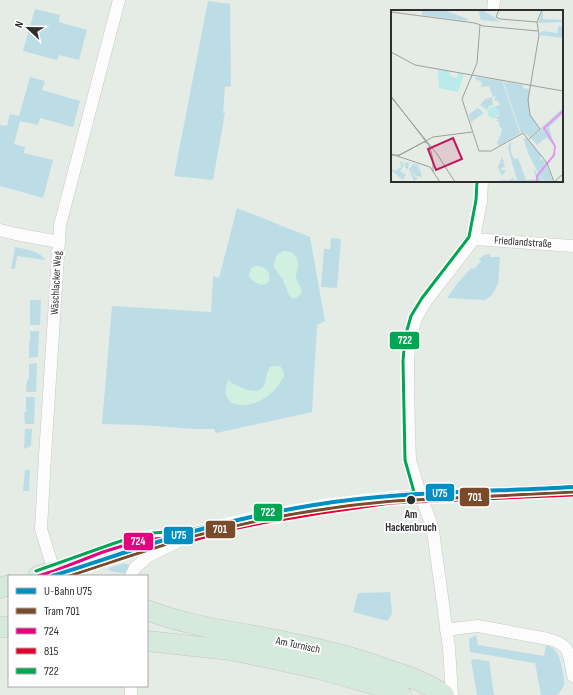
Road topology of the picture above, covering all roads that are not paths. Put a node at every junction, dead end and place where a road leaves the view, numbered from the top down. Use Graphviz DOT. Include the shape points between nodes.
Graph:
graph roads {
  1 [pos="120,0"];
  2 [pos="494,0"];
  3 [pos="493,10"];
  4 [pos="482,182"];
  5 [pos="0,230"];
  6 [pos="474,239"];
  7 [pos="59,242"];
  8 [pos="573,246"];
  9 [pos="573,490"];
  10 [pos="421,497"];
  11 [pos="190,536"];
  12 [pos="46,574"];
  13 [pos="73,575"];
  14 [pos="132,575"];
  15 [pos="148,610"];
  16 [pos="446,630"];
  17 [pos="148,641"];
  18 [pos="573,676"];
  19 [pos="402,695"];
  20 [pos="444,695"];
  21 [pos="452,695"];
  1 -- 7 [label="street, Wäschlacker Weg" via="60,225"];
  2 -- 3 [label="street"];
  4 -- 6 [label="street"];
  5 -- 7 [label="street"];
  6 -- 8 [label="street, Friedlandstraße"];
  6 -- 10 [label="street" via="426,301 416,318 410,338 410,460"];
  7 -- 12 [label="street, Wäschlacker Weg" via="41,529"];
  9 -- 10 [label="street"];
  10 -- 11 [label="street" via="380,499 260,518"];
  10 -- 16 [label="street" via="433,531"];
  11 -- 12 [label="street" via="142,540"];
  11 -- 14 [label="street" via="148,556"];
  12 -- 13 [label="main road" via="65,572"];
  15 -- 20 [label="main road, Am Turnisch" via="204,627 330,652 379,666 421,681"];
  16 -- 18 [label="street" via="478,626 559,642 569,654"];
  16 -- 21 [label="street"];
  17 -- 19 [label="main road, Am Turnisch" via="230,650 319,669 380,686"];
}
